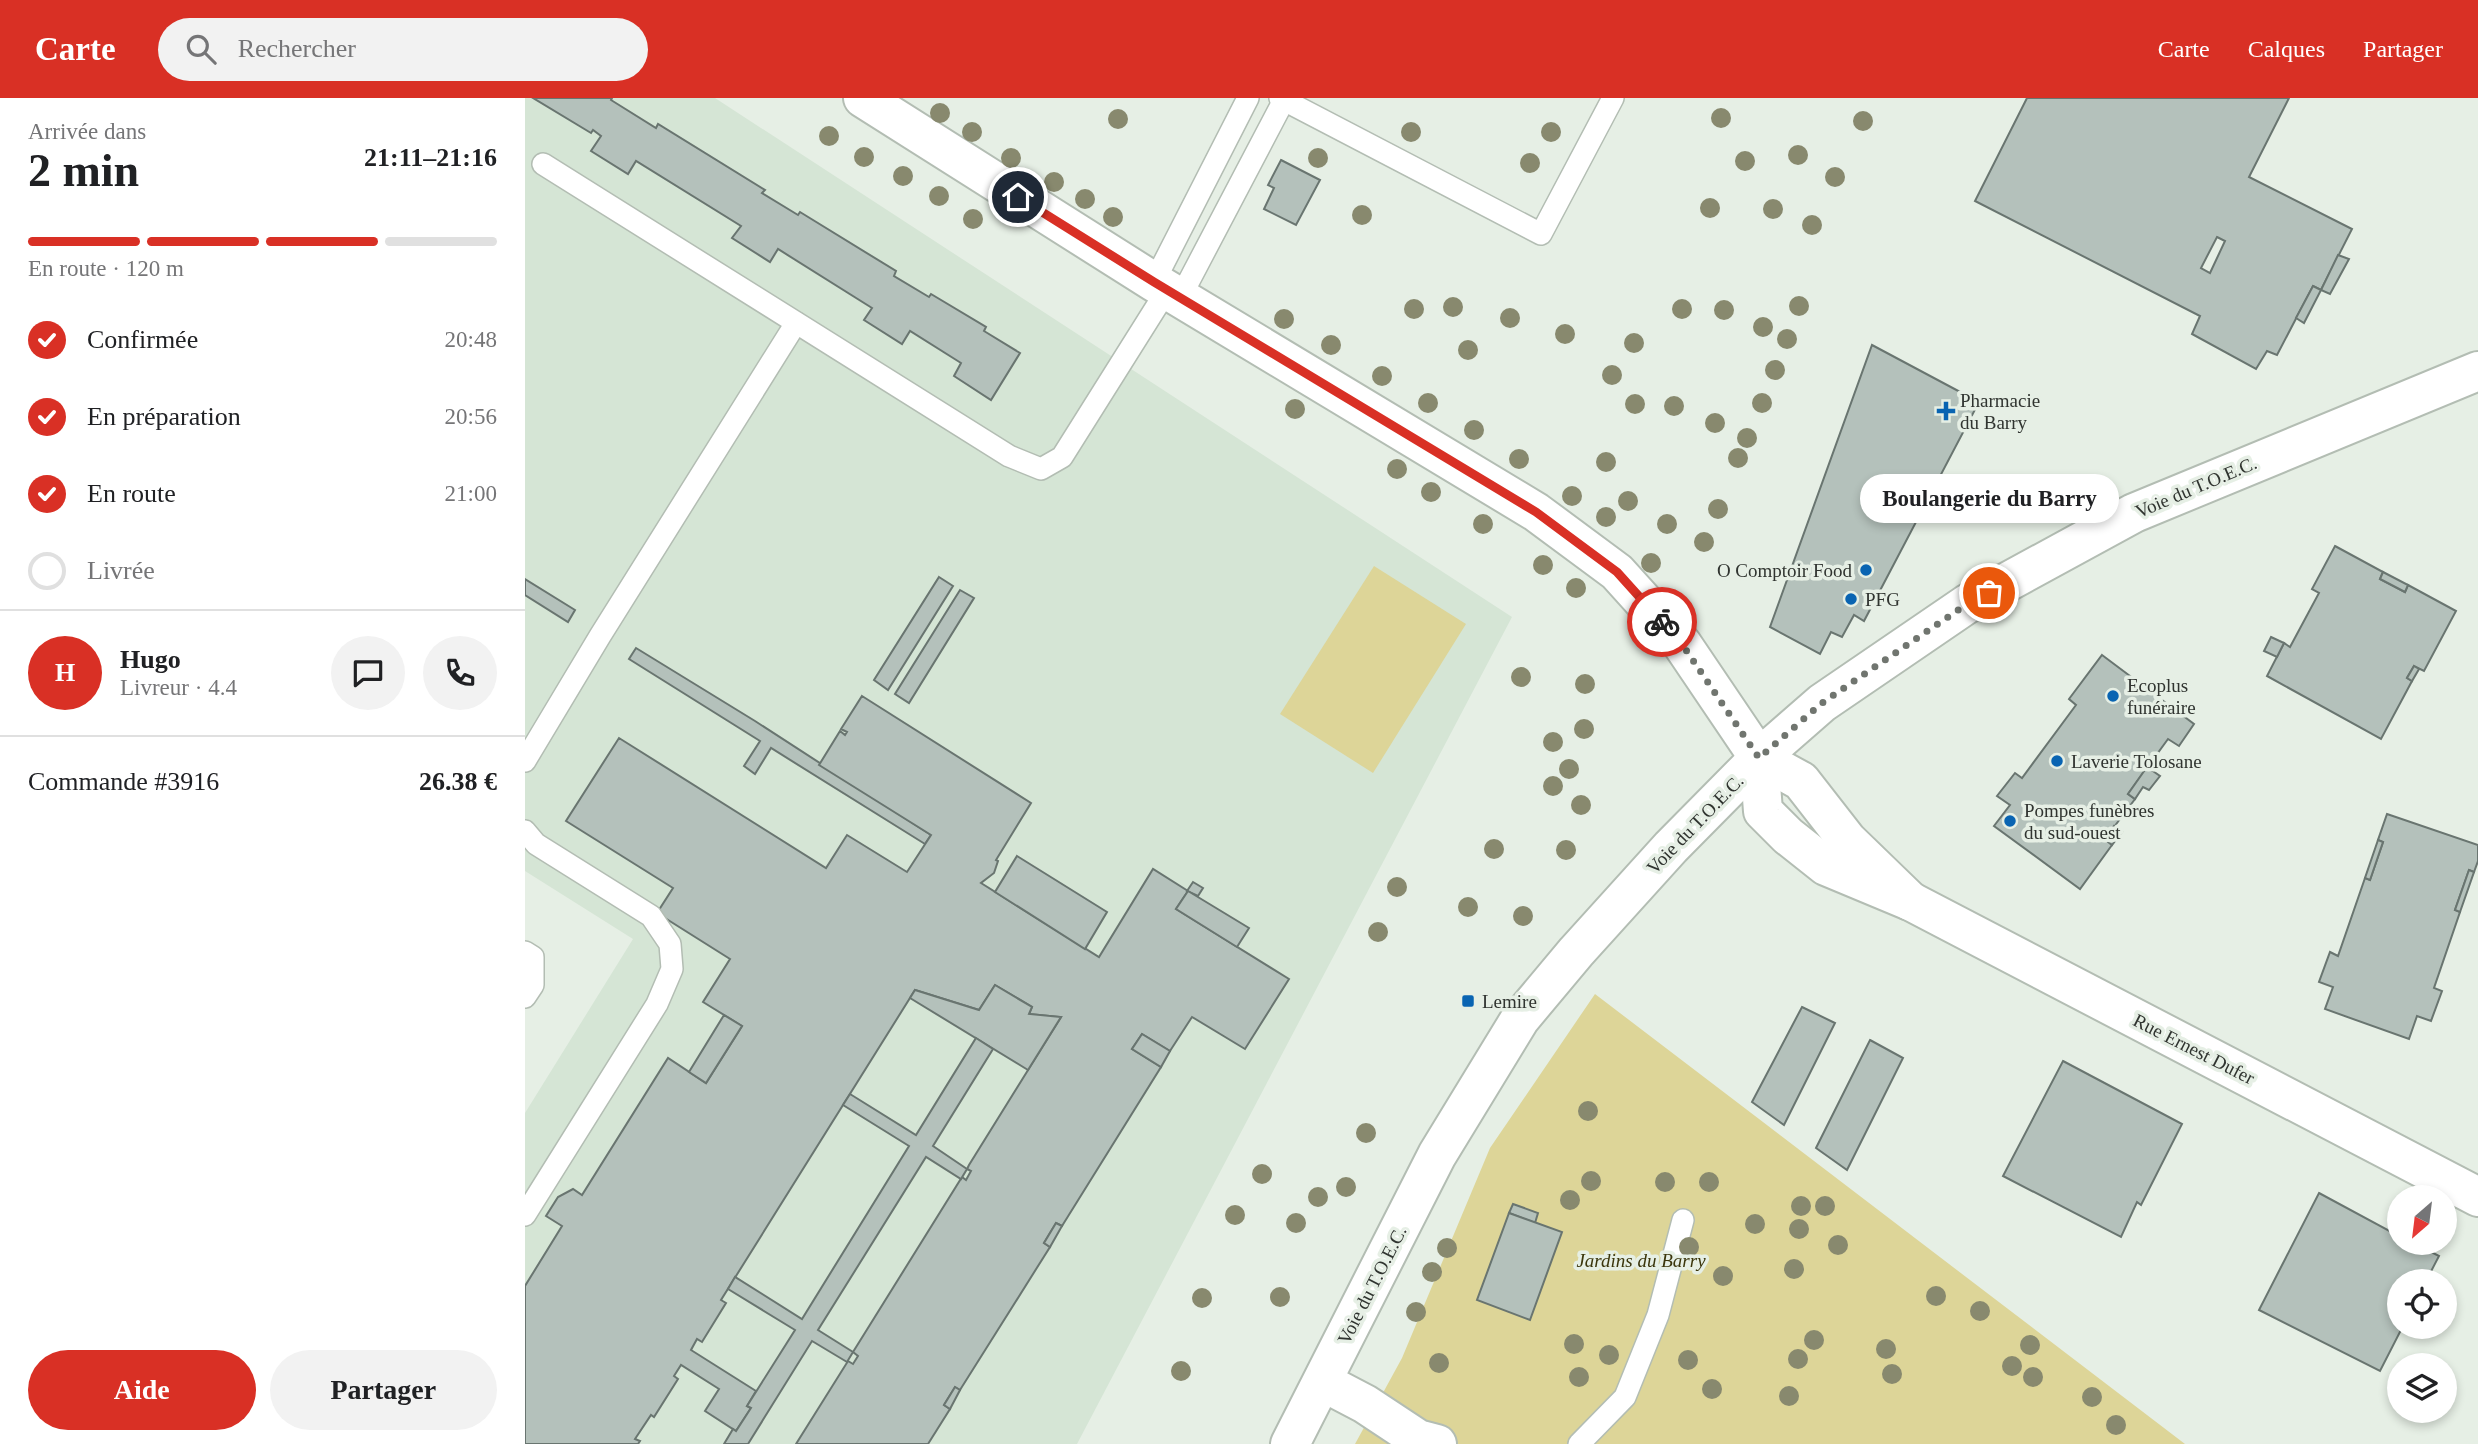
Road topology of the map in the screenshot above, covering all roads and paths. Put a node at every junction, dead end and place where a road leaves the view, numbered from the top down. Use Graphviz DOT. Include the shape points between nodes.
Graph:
graph roads {
  1 [pos="863,98"];
  2 [pos="1248,98"];
  3 [pos="1613,98"];
  4 [pos="1282,99"];
  5 [pos="543,164"];
  6 [pos="1167,290"];
  7 [pos="796,323"];
  8 [pos="2478,371"];
  9 [pos="1759,758"];
  10 [pos="525,761"];
  11 [pos="525,831"];
  12 [pos="525,952"];
  13 [pos="525,997"];
  14 [pos="2478,1197"];
  15 [pos="525,1215"];
  16 [pos="1683,1220"];
  17 [pos="1323,1382"];
  18 [pos="1290,1444"];
  19 [pos="1437,1444"];
  20 [pos="1579,1444"];
  1 -- 6 [label="street"];
  2 -- 6 [label="lane"];
  3 -- 4 [label="lane" via="1541,234"];
  4 -- 6 [label="lane"];
  5 -- 7 [label="lane"];
  6 -- 7 [label="lane" via="1062,457 1041,468 1009,456"];
  6 -- 9 [label="street" via="1536,512 1617,572 1682,644"];
  7 -- 10 [label="lane"];
  8 -- 9 [label="street, Voie du T.O.E.C." via="2124,518 1967,604 1822,703"];
  9 -- 14 [label="street, Rue Ernest Dufer" via="1763,811 1826,866 1910,901"];
  9 -- 17 [label="street, Voie du T.O.E.C." via="1671,847 1520,1019 1437,1155"];
  11 -- 15 [label="lane" via="536,844 651,916 670,944 672,969 657,1003"];
  12 -- 13 [label="lane" via="533,957 533,985"];
  16 -- 20 [label="lane" via="1658,1315 1625,1397"];
  17 -- 18 [label="street, Voie du T.O.E.C."];
  17 -- 19 [label="street" via="1418,1439"];
}
